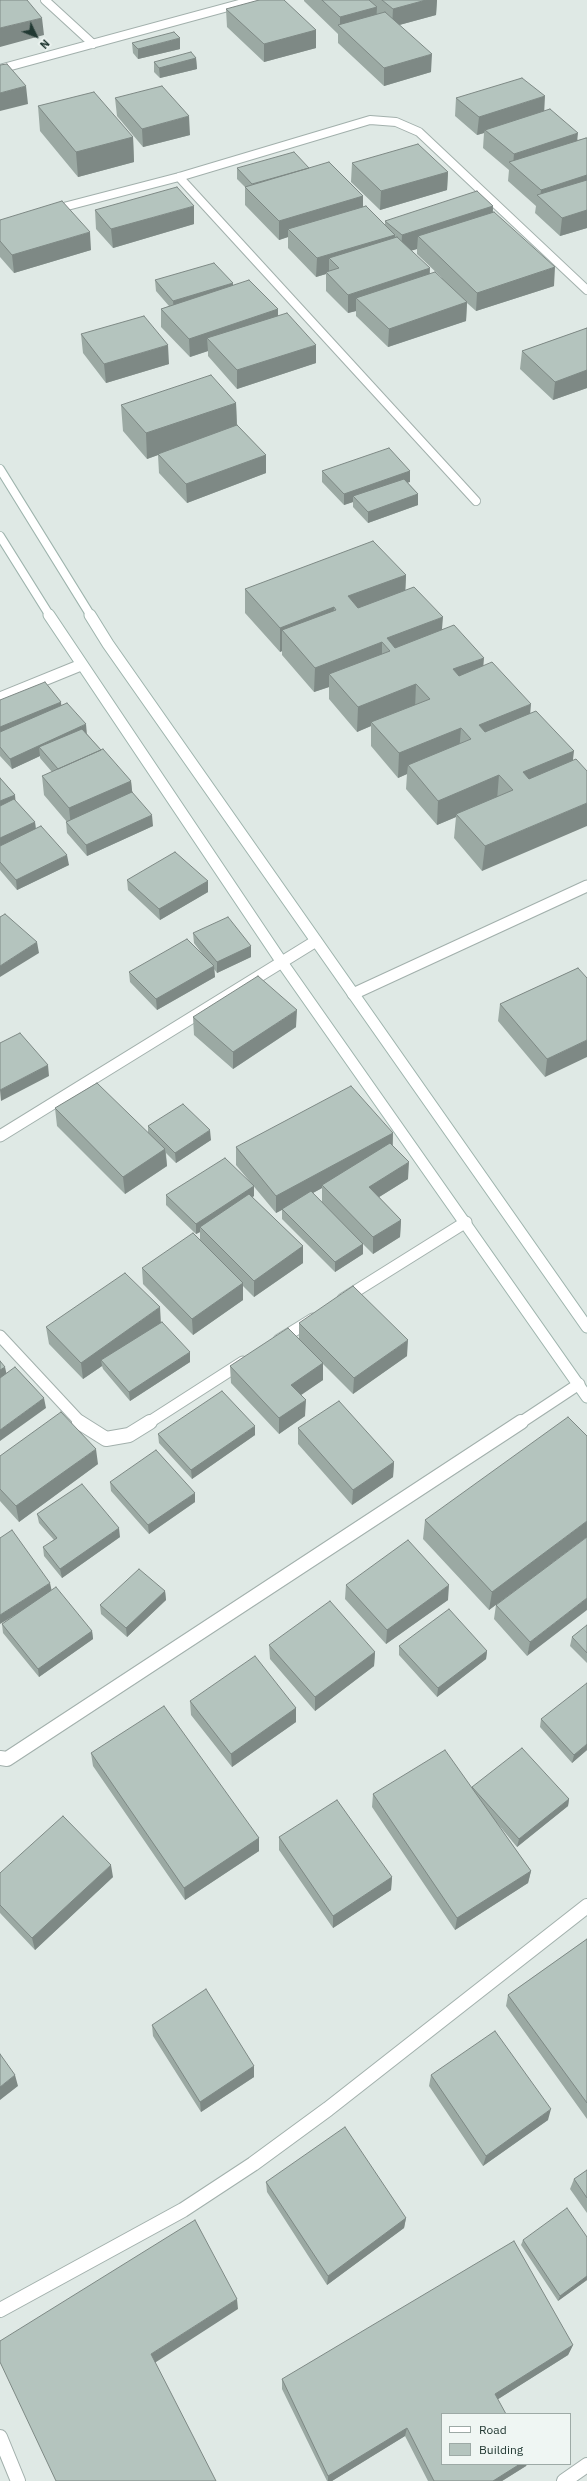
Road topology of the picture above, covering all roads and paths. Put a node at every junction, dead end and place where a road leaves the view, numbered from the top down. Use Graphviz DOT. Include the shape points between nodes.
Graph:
graph roads {
  1 [pos="45,0"];
  2 [pos="254,0"];
  3 [pos="93,44"];
  4 [pos="0,69"];
  5 [pos="179,177"];
  6 [pos="42,212"];
  7 [pos="587,290"];
  8 [pos="0,469"];
  9 [pos="476,501"];
  10 [pos="0,536"];
  11 [pos="81,665"];
  12 [pos="0,698"];
  13 [pos="587,886"];
  14 [pos="316,942"];
  15 [pos="281,961"];
  16 [pos="354,994"];
  17 [pos="0,1136"];
  18 [pos="466,1222"];
  19 [pos="587,1326"];
  20 [pos="0,1336"];
  21 [pos="270,1345"];
  22 [pos="257,1354"];
  23 [pos="579,1384"];
  24 [pos="587,1397"];
  25 [pos="2,1760"];
  26 [pos="587,1906"];
  27 [pos="0,2310"];
  28 [pos="0,2437"];
  29 [pos="587,2465"];
  30 [pos="18,2481"];
  31 [pos="564,2481"];
  1 -- 3 [label="street"];
  2 -- 3 [label="street"];
  3 -- 4 [label="street"];
  5 -- 6 [label="street"];
  5 -- 7 [label="street" via="370,120 396,122 419,132"];
  5 -- 9 [label="street"];
  8 -- 14 [label="street" via="108,644"];
  10 -- 11 [label="street"];
  11 -- 12 [label="street"];
  11 -- 15 [label="street"];
  13 -- 16 [label="street"];
  14 -- 15 [label="street"];
  14 -- 16 [label="street"];
  15 -- 17 [label="street"];
  15 -- 18 [label="street"];
  16 -- 19 [label="street"];
  18 -- 21 [label="street"];
  18 -- 23 [label="street"];
  20 -- 22 [label="street" via="78,1421 106,1438 128,1435"];
  23 -- 24 [label="street"];
  23 -- 25 [label="street"];
  26 -- 27 [label="street" via="253,2164 183,2210"];
  28 -- 30 [label="street"];
  29 -- 31 [label="street"];
}
